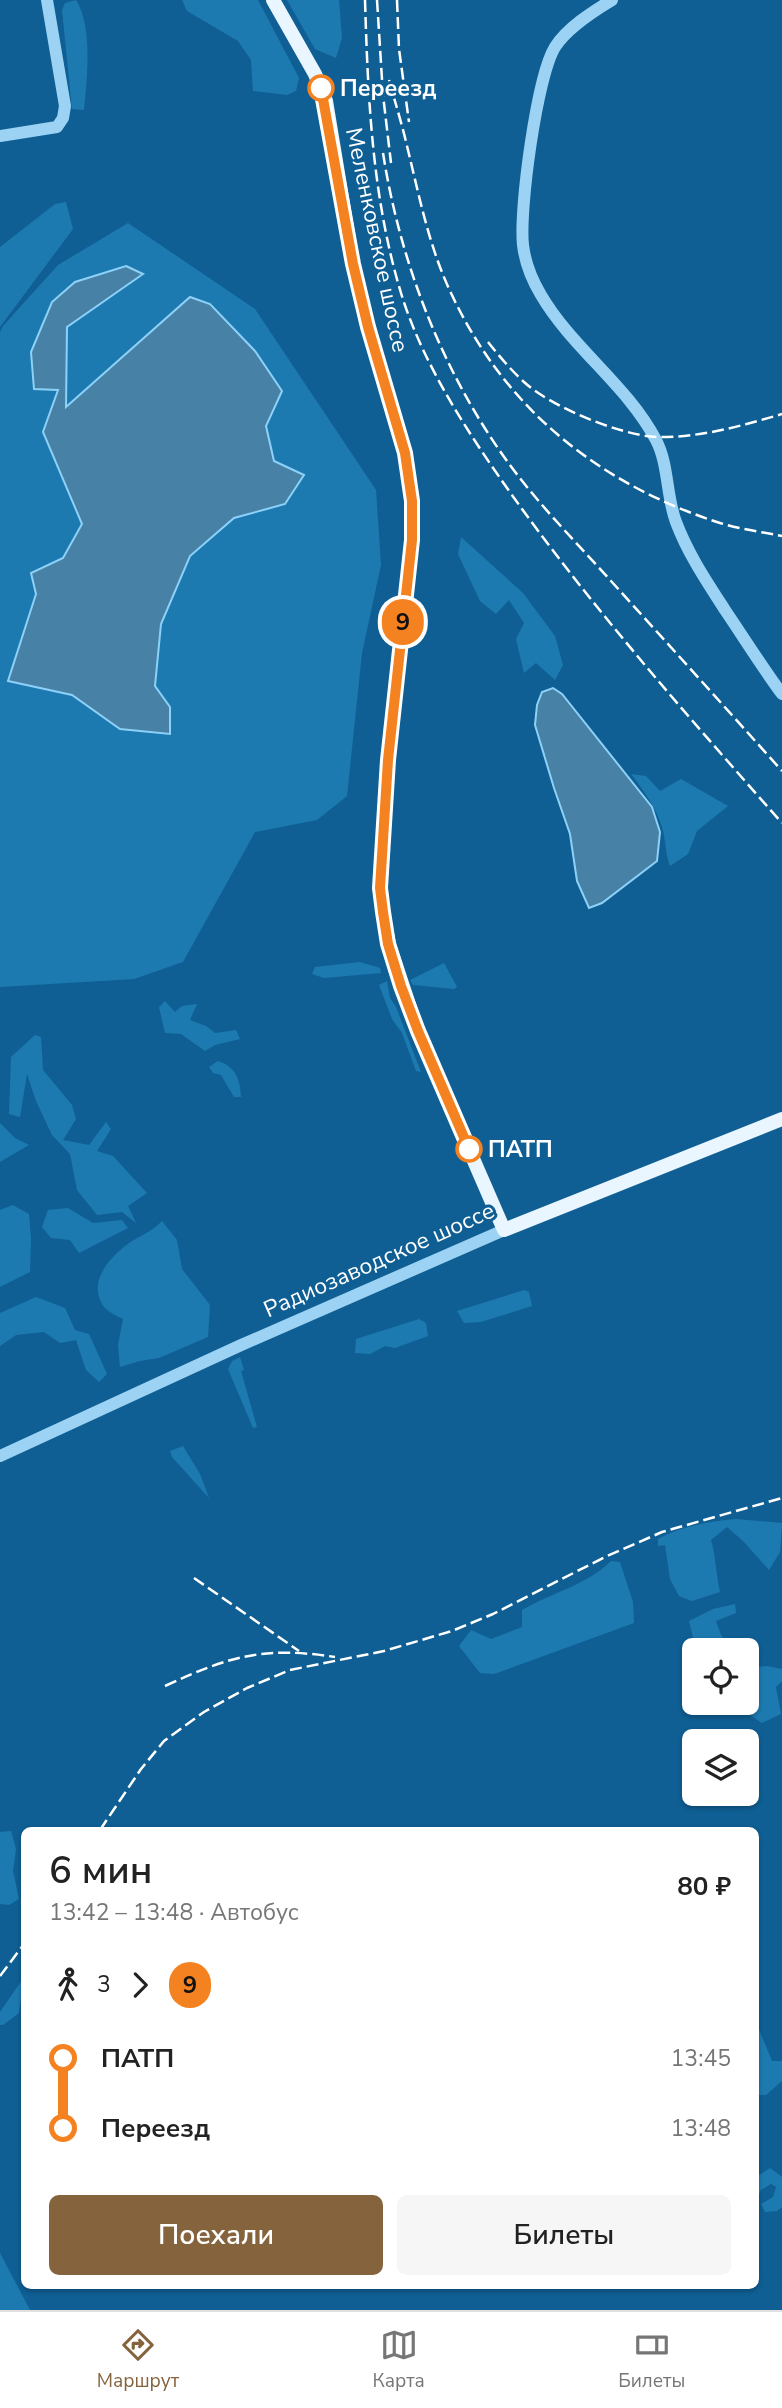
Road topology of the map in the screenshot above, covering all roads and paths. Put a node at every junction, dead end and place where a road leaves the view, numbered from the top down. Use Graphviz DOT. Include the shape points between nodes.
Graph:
graph roads {
  1 [pos="47,0"];
  2 [pos="273,0"];
  3 [pos="612,0"];
  4 [pos="0,136"];
  5 [pos="782,694"];
  6 [pos="782,1119"];
  7 [pos="504,1230"];
  8 [pos="0,1456"];
  1 -- 4 [label="street" via="65,106 63,118 57,127"];
  2 -- 7 [label="main road, Меленковское шоссе" via="326,101 353,264 405,453 412,501 412,540 385,799 380,888 384,923 418,1031"];
  3 -- 5 [label="street" via="559,41 550,57 534,124 522,217 523,248 531,277 549,307 654,437 687,548"];
  6 -- 7 [label="main road, Радиозаводское шоссе"];
  7 -- 8 [label="street, Радиозаводское шоссе"];
}
